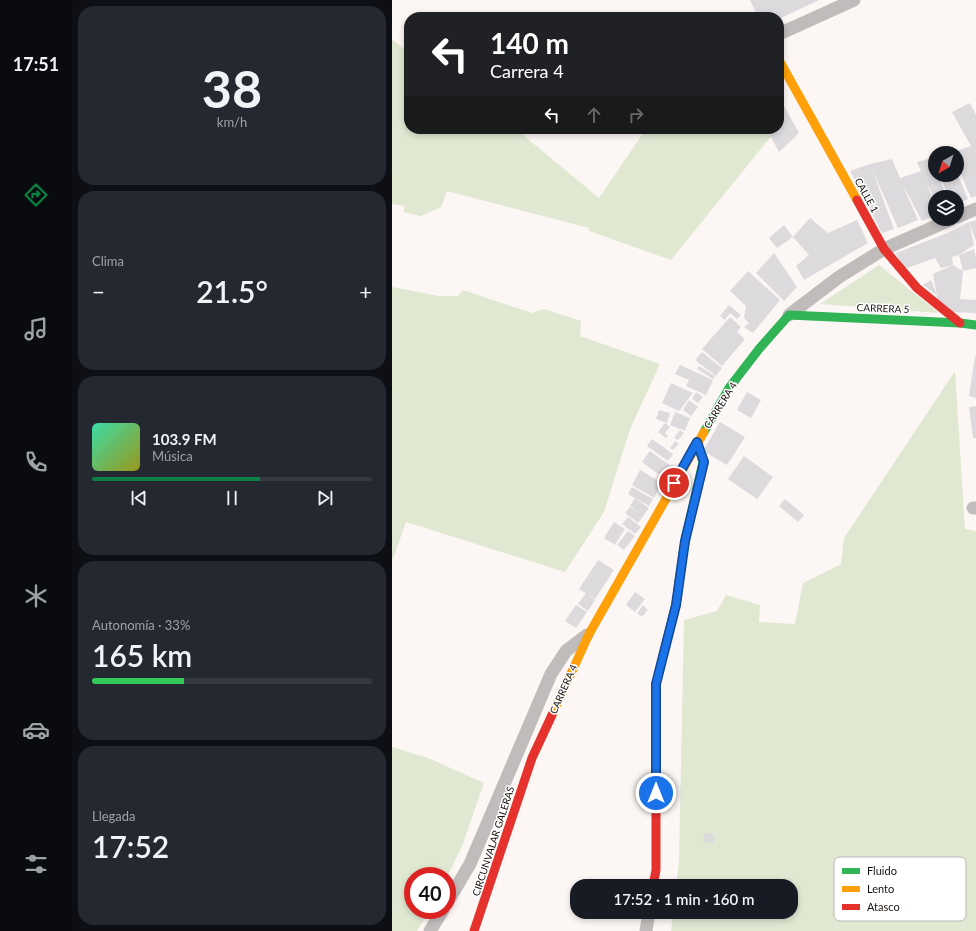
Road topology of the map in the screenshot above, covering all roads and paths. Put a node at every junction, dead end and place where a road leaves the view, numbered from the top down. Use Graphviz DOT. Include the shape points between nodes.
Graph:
graph roads {
  1 [pos="854,0"];
  2 [pos="784,32"];
  3 [pos="784,69"];
  4 [pos="976,209"];
  5 [pos="964,214"];
  6 [pos="936,226"];
  7 [pos="884,249"];
  8 [pos="789,315"];
  9 [pos="960,323"];
  10 [pos="976,325"];
  11 [pos="697,442"];
  12 [pos="589,634"];
  13 [pos="532,758"];
  14 [pos="654,879"];
  15 [pos="456,887"];
  16 [pos="437,919"];
  17 [pos="648,919"];
  18 [pos="430,931"];
  19 [pos="474,931"];
  20 [pos="646,931"];
  1 -- 2 [label="street"];
  3 -- 7 [label="main road, CALLE 1"];
  4 -- 5 [label="street"];
  6 -- 7 [label="street, CARRERA 4"];
  7 -- 8 [label="street, CARRERA 4" via="839,277"];
  7 -- 9 [label="main road, CALLE 1" via="917,288"];
  8 -- 9 [label="main road, CARRERA 5"];
  8 -- 11 [label="main road, CARRERA 4" via="729,388"];
  9 -- 10 [label="main road, CARRERA 5"];
  11 -- 12 [label="main road, CARRERA 4"];
  11 -- 14 [label="main road" via="704,462 685,541 676,605 656,684"];
  12 -- 13 [label="main road, CARRERA 4"];
  12 -- 15 [label="street" via="566,651 551,674 470,864"];
  13 -- 19 [label="main road, CIRCUNVALAR GALERAS"];
  16 -- 18 [label="street"];
  17 -- 20 [label="street"];
}
